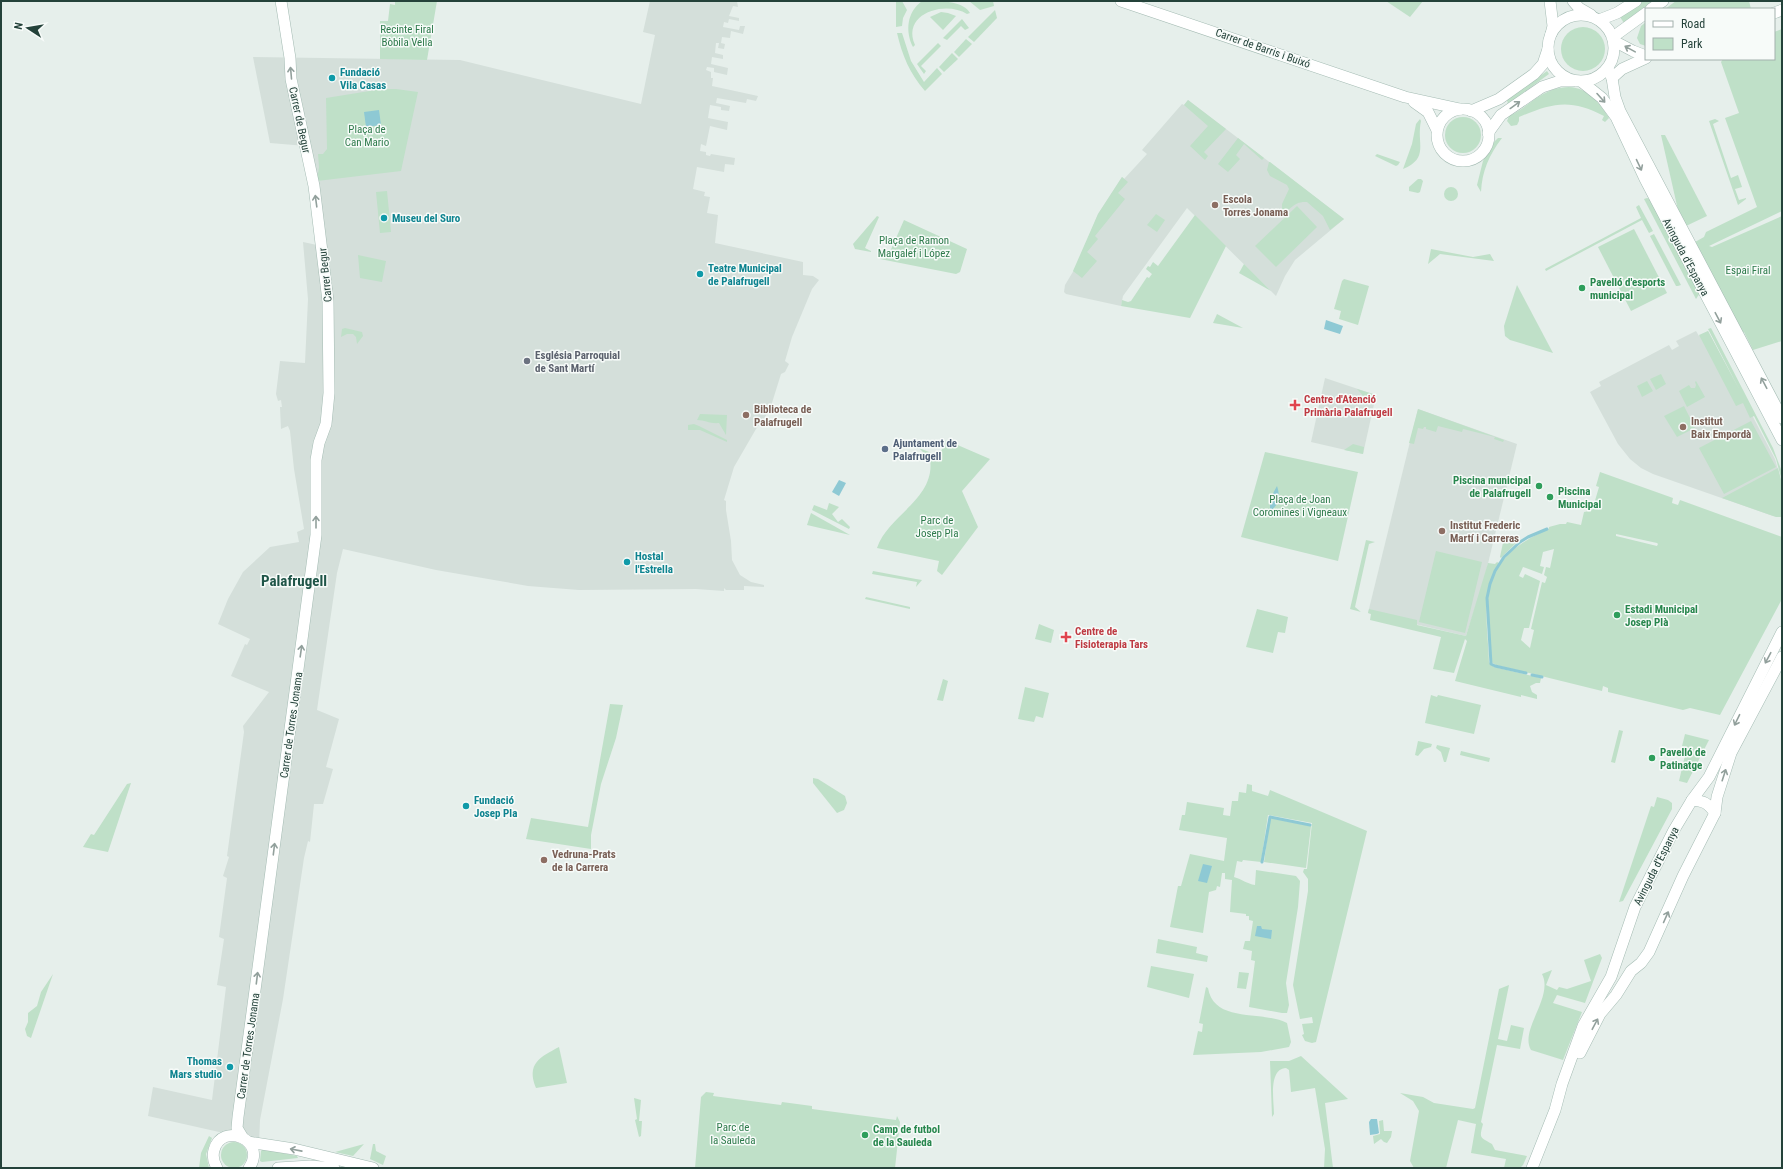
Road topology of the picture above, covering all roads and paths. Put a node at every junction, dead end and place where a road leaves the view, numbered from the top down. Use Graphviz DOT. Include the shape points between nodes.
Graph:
graph roads {
  1 [pos="280,1"];
  2 [pos="1121,1"];
  3 [pos="1550,1"];
  4 [pos="1574,1"];
  5 [pos="1662,1"];
  6 [pos="1633,3"];
  7 [pos="1652,8"];
  8 [pos="1643,15"];
  9 [pos="1596,18"];
  10 [pos="1550,36"];
  11 [pos="1614,39"];
  12 [pos="1548,49"];
  13 [pos="1645,57"];
  14 [pos="1645,58"];
  15 [pos="1610,72"];
  16 [pos="1579,81"];
  17 [pos="1405,97"];
  18 [pos="1465,110"];
  19 [pos="1437,130"];
  20 [pos="1488,133"];
  21 [pos="321,239"];
  22 [pos="328,310"];
  23 [pos="1782,418"];
  24 [pos="1782,440"];
  25 [pos="1782,632"];
  26 [pos="1782,657"];
  27 [pos="1692,800"];
  28 [pos="1715,813"];
  29 [pos="1619,952"];
  30 [pos="1638,965"];
  31 [pos="1555,1110"];
  32 [pos="240,1136"];
  33 [pos="217,1168"];
  34 [pos="249,1168"];
  35 [pos="278,1168"];
  36 [pos="334,1168"];
  37 [pos="373,1168"];
  38 [pos="1532,1168"];
  21 -- 1 [label="street, Carrer de Begur, one-way" via="314,186 291,79"];
  2 -- 17 [label="street, Carrer de Barris i Buixó"];
  3 -- 10 [label="street" via="1553,24"];
  4 -- 9 [label="street"];
  5 -- 7 [label="street"];
  6 -- 9 [label="street" via="1606,18"];
  8 -- 11 [label="street"];
  9 -- 10 [label="street" via="1582,15 1568,17 1557,25"];
  9 -- 11 [label="street" via="1609,29"];
  10 -- 12 [label="street"];
  13 -- 11 [label="street, one-way"];
  11 -- 15 [label="street"];
  12 -- 16 [label="street" via="1550,60 1557,71 1565,78"];
  12 -- 18 [label="street" via="1543,64 1534,74 1499,99"];
  14 -- 15 [label="street"];
  15 -- 16 [label="street" via="1597,78"];
  23 -- 15 [label="street, Avinguda d'Espanya, one-way" via="1620,111"];
  20 -- 16 [label="street, one-way" via="1501,115 1542,87 1560,81"];
  16 -- 24 [label="street, Avinguda d'Espanya, one-way" via="1597,93 1616,117 1645,179"];
  17 -- 18 [label="street, Carrer de Barris i Buixó"];
  17 -- 19 [label="street, Carrer de Barris i Buixó" via="1428,112"];
  18 -- 19 [label="street" via="1452,112 1446,116"];
  18 -- 20 [label="street" via="1481,117"];
  19 -- 20 [label="street" via="1440,148 1454,160 1463,161 1480,154 1488,142"];
  21 -- 22 [label="street, Carrer Begur"];
  32 -- 22 [label="street, Carrer de Torres Jonama, one-way" via="316,535 316,460 328,410"];
  25 -- 27 [label="street, Avinguda d'Espanya, one-way" via="1709,777"];
  28 -- 26 [label="street, Avinguda d'Espanya, one-way" via="1717,797 1731,753"];
  27 -- 28 [label="street" via="1703,800"];
  27 -- 29 [label="street, Avinguda d'Espanya" via="1635,907"];
  30 -- 28 [label="street, Avinguda d'Espanya, one-way" via="1649,952"];
  29 -- 30 [label="street" via="1624,963"];
  29 -- 31 [label="street, Avinguda d'Espanya" via="1611,978 1583,1026"];
  31 -- 30 [label="street, Avinguda d'Espanya, one-way" via="1600,1014"];
  31 -- 38 [label="street, Avinguda d'Espanya"];
  32 -- 33 [label="street" via="220,1140 213,1159"];
  32 -- 34 [label="street, Carrer de Torres Jonama" via="252,1148 253,1157"];
  37 -- 32 [label="street, one-way"];
  35 -- 36 [label="street"];
}
